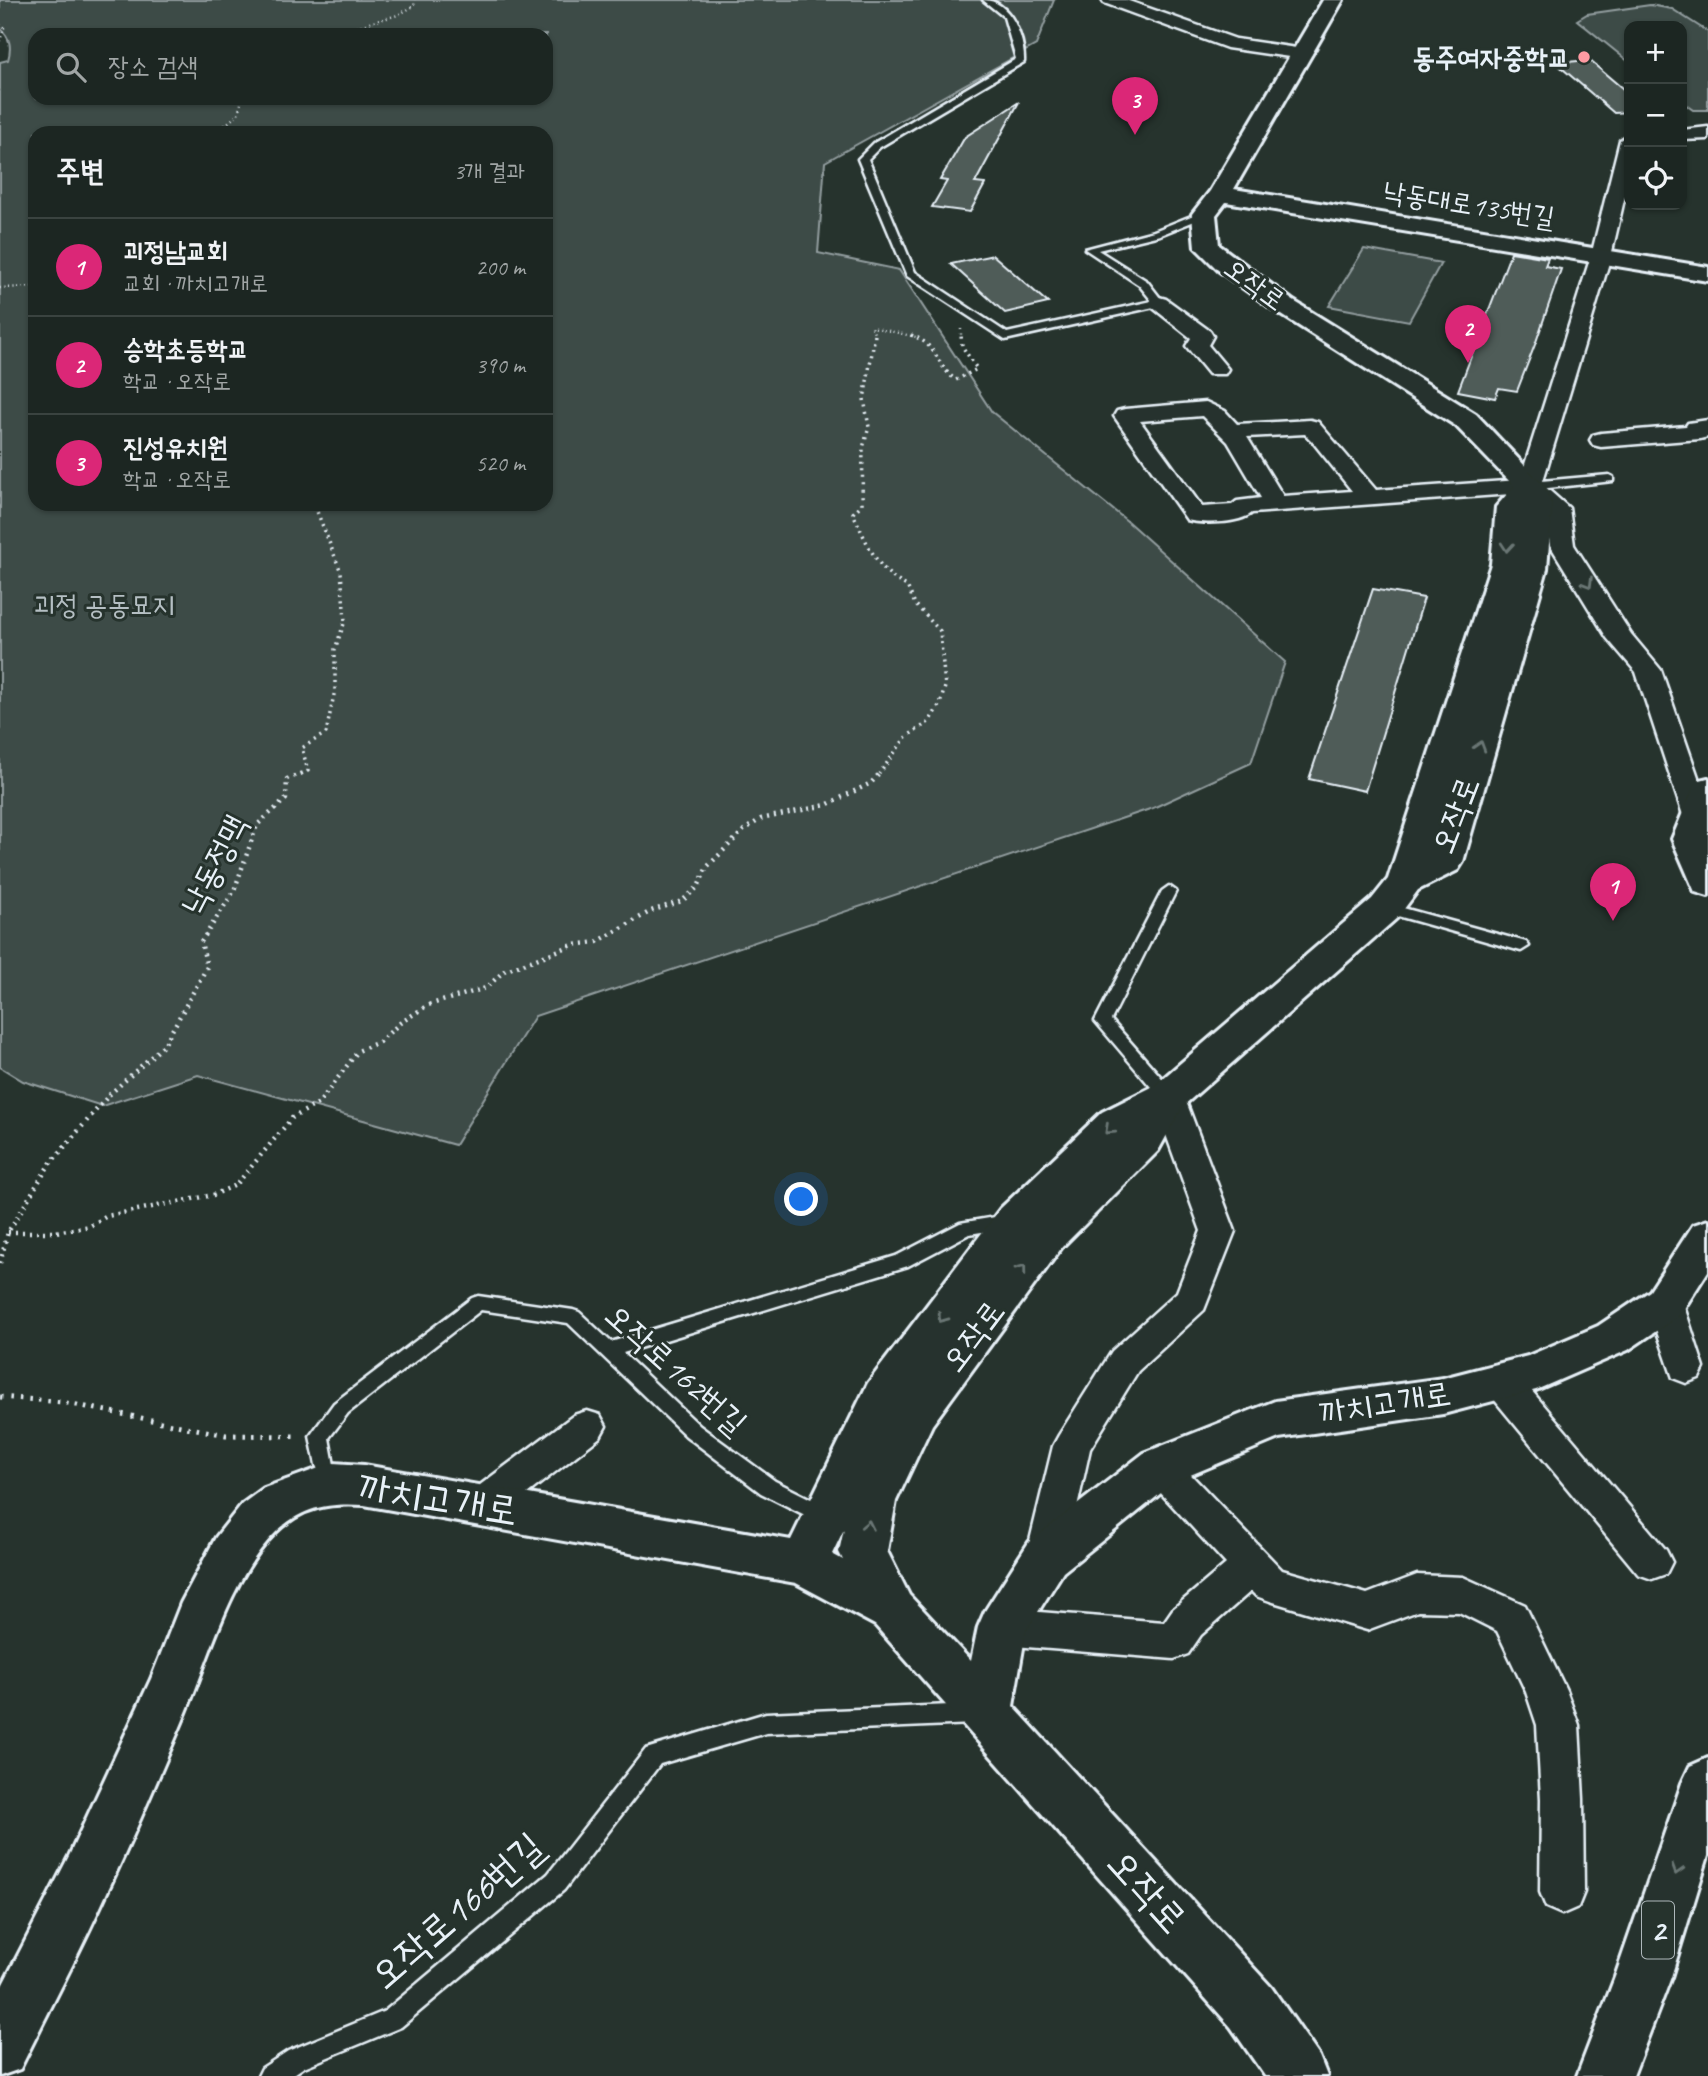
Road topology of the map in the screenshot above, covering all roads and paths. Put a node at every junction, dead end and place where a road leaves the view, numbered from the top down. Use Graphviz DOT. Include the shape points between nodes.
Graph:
graph roads {
  1 [pos="415,0"];
  2 [pos="987,0"];
  3 [pos="1111,0"];
  4 [pos="1332,1"];
  5 [pos="0,25"];
  6 [pos="351,28"];
  7 [pos="0,41"];
  8 [pos="1303,54"];
  9 [pos="241,105"];
  10 [pos="224,126"];
  11 [pos="1708,133"];
  12 [pos="1687,135"];
  13 [pos="1627,147"];
  14 [pos="1220,194"];
  15 [pos="1204,214"];
  16 [pos="1601,256"];
  17 [pos="1708,274"];
  18 [pos="28,287"];
  19 [pos="0,288"];
  20 [pos="947,297"];
  21 [pos="1159,303"];
  22 [pos="1217,369"];
  23 [pos="1708,427"];
  24 [pos="1231,431"];
  25 [pos="1601,440"];
  26 [pos="1609,479"];
  27 [pos="1530,486"];
  28 [pos="1369,497"];
  29 [pos="1276,504"];
  30 [pos="317,511"];
  31 [pos="1702,802"];
  32 [pos="1708,884"];
  33 [pos="1168,891"];
  34 [pos="1395,895"];
  35 [pos="1521,946"];
  36 [pos="1168,1096"];
  37 [pos="1015,1220"];
  38 [pos="8,1232"];
  39 [pos="1708,1236"];
  40 [pos="0,1263"];
  41 [pos="1665,1303"];
  42 [pos="608,1350"];
  43 [pos="1686,1368"];
  44 [pos="1501,1381"];
  45 [pos="0,1397"];
  46 [pos="587,1426"];
  47 [pos="319,1436"];
  48 [pos="1160,1467"];
  49 [pos="333,1483"];
  50 [pos="482,1506"];
  51 [pos="826,1517"];
  52 [pos="1046,1558"];
  53 [pos="1652,1562"];
  54 [pos="804,1563"];
  55 [pos="1253,1566"];
  56 [pos="892,1610"];
  57 [pos="1002,1627"];
  58 [pos="987,1713"];
  59 [pos="1708,1783"];
  60 [pos="1562,1892"];
  61 [pos="0,2049"];
  62 [pos="270,2076"];
  63 [pos="1299,2076"];
  64 [pos="1605,2076"];
  1 -- 6 [label="path" via="414,6 398,15"];
  2 -- 20 [label="lane" via="1008,16 1020,60 877,145 863,159 911,274"];
  3 -- 8 [label="street" via="1233,44"];
  4 -- 8 [label="street, 오작로"];
  5 -- 7 [label="path" via="4,28"];
  8 -- 14 [label="street, 오작로"];
  9 -- 10 [label="path"];
  11 -- 12 [label="street"];
  13 -- 16 [label="street"];
  14 -- 15 [label="street, 오작로"];
  14 -- 16 [label="street, 낙동대로135번길"];
  15 -- 21 [label="lane" via="1157,233 1090,249 1143,283"];
  15 -- 27 [label="street, 오작로" via="1207,247 1227,265 1466,420"];
  16 -- 17 [label="street, 낙동대로135번길"];
  16 -- 27 [label="street"];
  18 -- 19 [label="path"];
  20 -- 21 [label="lane" via="1005,337"];
  20 -- 38 [label="path" via="961,329 962,346 977,369 956,380 948,376 930,345 900,332 872,327 875,337 864,399 869,427 863,448 862,504 853,513 877,561 906,586 922,615 940,631 945,687 929,722 906,737 871,783 826,805 761,819 707,867 698,887 682,901 651,911 597,942 573,945 504,971 486,988 428,1005 379,1042 358,1051 319,1103 292,1118 236,1185 199,1198 107,1216 90,1226 56,1232"];
  21 -- 22 [label="street" via="1202,336 1198,346"];
  23 -- 25 [label="street" via="1696,428 1700,432"];
  24 -- 28 [label="street" via="1310,427"];
  24 -- 29 [label="street"];
  24 -- 29 [label="street" via="1206,409 1125,416 1195,515"];
  26 -- 27 [label="lane"];
  27 -- 28 [label="street"];
  27 -- 31 [label="street, one-way" via="1557,508 1562,545 1620,638 1648,670"];
  27 -- 34 [label="street, 오작로" via="1537,505 1532,569 1445,862"];
  28 -- 29 [label="street"];
  30 -- 38 [label="path, 낙동정맥" via="341,572 345,621 335,649 335,690 326,733 302,748 308,771 288,779 286,799 257,825 234,891 201,942 207,967 164,1045 81,1125 49,1165"];
  31 -- 32 [label="street" via="1689,839"];
  33 -- 36 [label="lane" via="1103,1021"];
  34 -- 35 [label="lane"];
  34 -- 36 [label="street, 오작로"];
  36 -- 37 [label="street, 오작로, one-way" via="1116,1122"];
  36 -- 52 [label="street, 까치고개로" via="1218,1230 1192,1300 1125,1361 1072,1446"];
  56 -- 36 [label="street, 오작로, one-way" via="863,1552 873,1501 915,1413 1046,1236 1144,1140"];
  37 -- 42 [label="lane" via="967,1228 902,1261"];
  37 -- 51 [label="street, 오작로, one-way" via="884,1395"];
  38 -- 40 [label="path, 낙동정맥"];
  39 -- 41 [label="street, 까치고개로"];
  41 -- 43 [label="street"];
  41 -- 44 [label="street, 까치고개로" via="1613,1338 1536,1372"];
  42 -- 47 [label="lane, 오작로162번길" via="573,1317 478,1303 341,1408"];
  42 -- 51 [label="lane, 오작로162번길" via="693,1431 768,1487"];
  44 -- 48 [label="street, 까치고개로" via="1443,1396 1275,1420"];
  44 -- 53 [label="street"];
  45 -- 47 [label="path" via="62,1402 226,1435"];
  46 -- 50 [label="street"];
  47 -- 49 [label="lane"];
  48 -- 52 [label="street, 까치고개로"];
  48 -- 55 [label="street"];
  49 -- 50 [label="street, 까치고개로"];
  49 -- 61 [label="street, 까치고개로" via="281,1502 259,1518 233,1552 205,1603 89,1875"];
  50 -- 54 [label="street, 까치고개로"];
  51 -- 54 [label="street, 오작로"];
  52 -- 57 [label="street, 까치고개로"];
  54 -- 56 [label="street, 까치고개로"];
  55 -- 57 [label="street" via="1187,1622 1174,1641"];
  55 -- 60 [label="street" via="1270,1584 1367,1612 1417,1593 1463,1595 1511,1618 1558,1725"];
  56 -- 58 [label="street, 까치고개로"];
  57 -- 58 [label="street, 까치고개로"];
  58 -- 62 [label="lane, 오작로166번길" via="766,1723 653,1756 556,1882 393,2019 296,2059"];
  58 -- 63 [label="street, 오작로" via="1251,2007"];
  59 -- 64 [label="street, 2, one-way"];
}
